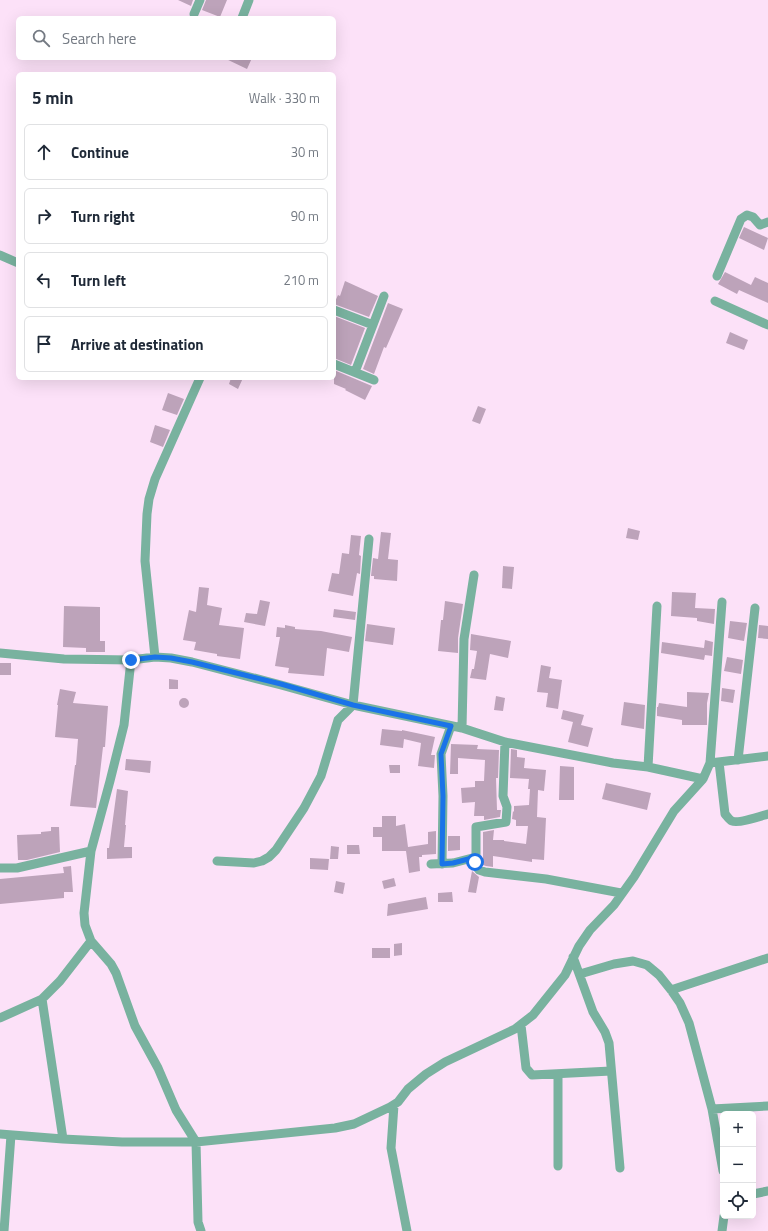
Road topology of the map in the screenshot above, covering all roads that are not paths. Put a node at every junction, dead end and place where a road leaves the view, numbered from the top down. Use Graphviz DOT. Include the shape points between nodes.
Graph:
graph roads {
  1 [pos="200,0"];
  2 [pos="249,0"];
  3 [pos="194,14"];
  4 [pos="243,16"];
  5 [pos="768,222"];
  6 [pos="0,255"];
  7 [pos="16,262"];
  8 [pos="718,276"];
  9 [pos="384,296"];
  10 [pos="715,301"];
  11 [pos="336,311"];
  12 [pos="373,325"];
  13 [pos="768,325"];
  14 [pos="336,365"];
  15 [pos="355,372"];
  16 [pos="199,380"];
  17 [pos="374,380"];
  18 [pos="369,540"];
  19 [pos="474,575"];
  20 [pos="722,602"];
  21 [pos="657,606"];
  22 [pos="755,608"];
  23 [pos="0,653"];
  24 [pos="155,657"];
  25 [pos="131,660"];
  26 [pos="353,705"];
  27 [pos="451,726"];
  28 [pos="462,728"];
  29 [pos="505,742"];
  30 [pos="768,756"];
  31 [pos="738,760"];
  32 [pos="714,762"];
  33 [pos="648,767"];
  34 [pos="703,779"];
  35 [pos="768,814"];
  36 [pos="90,851"];
  37 [pos="476,857"];
  38 [pos="217,861"];
  39 [pos="431,864"];
  40 [pos="442,864"];
  41 [pos="0,868"];
  42 [pos="622,893"];
  43 [pos="91,941"];
  44 [pos="574,957"];
  45 [pos="768,958"];
  46 [pos="580,974"];
  47 [pos="671,990"];
  48 [pos="42,999"];
  49 [pos="0,1018"];
  50 [pos="521,1025"];
  51 [pos="611,1071"];
  52 [pos="558,1075"];
  53 [pos="394,1105"];
  54 [pos="768,1106"];
  55 [pos="712,1109"];
  56 [pos="0,1134"];
  57 [pos="11,1135"];
  58 [pos="63,1139"];
  59 [pos="196,1142"];
  60 [pos="720,1154"];
  61 [pos="558,1166"];
  62 [pos="620,1168"];
  63 [pos="768,1191"];
  64 [pos="756,1193"];
  65 [pos="724,1219"];
  66 [pos="4,1231"];
  67 [pos="201,1231"];
  68 [pos="406,1231"];
  69 [pos="722,1231"];
  1 -- 3 [label="street"];
  2 -- 4 [label="street"];
  5 -- 8 [label="street" via="760,225 753,217 747,215 741,219"];
  6 -- 7 [label="street"];
  9 -- 12 [label="street"];
  10 -- 13 [label="street"];
  11 -- 12 [label="street"];
  12 -- 15 [label="street"];
  14 -- 15 [label="street"];
  15 -- 17 [label="street"];
  16 -- 24 [label="street" via="155,479 149,499 145,561"];
  18 -- 26 [label="street"];
  19 -- 28 [label="street" via="464,639"];
  20 -- 32 [label="street"];
  21 -- 33 [label="street"];
  22 -- 31 [label="street"];
  23 -- 25 [label="street" via="64,659"];
  24 -- 25 [label="street"];
  24 -- 26 [label="street" via="192,662"];
  25 -- 36 [label="street" via="124,725"];
  26 -- 27 [label="street"];
  26 -- 38 [label="street" via="338,720 321,776 304,808 276,850 266,859 254,863"];
  27 -- 28 [label="street"];
  27 -- 40 [label="street" via="441,754"];
  28 -- 29 [label="street"];
  29 -- 33 [label="street" via="613,763"];
  29 -- 37 [label="street" via="503,796 507,807 506,822 476,827"];
  30 -- 31 [label="street"];
  31 -- 32 [label="street"];
  32 -- 34 [label="street"];
  32 -- 35 [label="street" via="726,814 732,822"];
  33 -- 34 [label="street"];
  34 -- 42 [label="street" via="674,811"];
  36 -- 41 [label="street" via="17,868"];
  36 -- 43 [label="street" via="84,913"];
  37 -- 40 [label="street"];
  37 -- 42 [label="street" via="476,866 485,872 546,879"];
  39 -- 40 [label="street"];
  42 -- 44 [label="street" via="590,930"];
  43 -- 48 [label="street" via="60,981"];
  43 -- 59 [label="street" via="116,973 135,1026 158,1068 176,1110"];
  44 -- 46 [label="street"];
  44 -- 50 [label="street" via="565,975 533,1015"];
  45 -- 47 [label="street"];
  46 -- 47 [label="street" via="633,961 647,965"];
  46 -- 51 [label="street" via="593,1012 609,1043"];
  47 -- 55 [label="street" via="689,1023"];
  48 -- 49 [label="street"];
  48 -- 58 [label="street"];
  50 -- 52 [label="street" via="526,1068 529,1073 538,1076"];
  50 -- 53 [label="street" via="445,1062 408,1089"];
  51 -- 52 [label="street"];
  51 -- 62 [label="street"];
  52 -- 61 [label="street"];
  53 -- 59 [label="street" via="354,1124 335,1128"];
  53 -- 68 [label="street" via="391,1148"];
  54 -- 55 [label="street"];
  55 -- 60 [label="street"];
  56 -- 57 [label="street"];
  57 -- 58 [label="street"];
  57 -- 66 [label="street"];
  58 -- 59 [label="street"];
  59 -- 67 [label="street" via="198,1222"];
  63 -- 64 [label="street"];
  65 -- 69 [label="street"];
}
